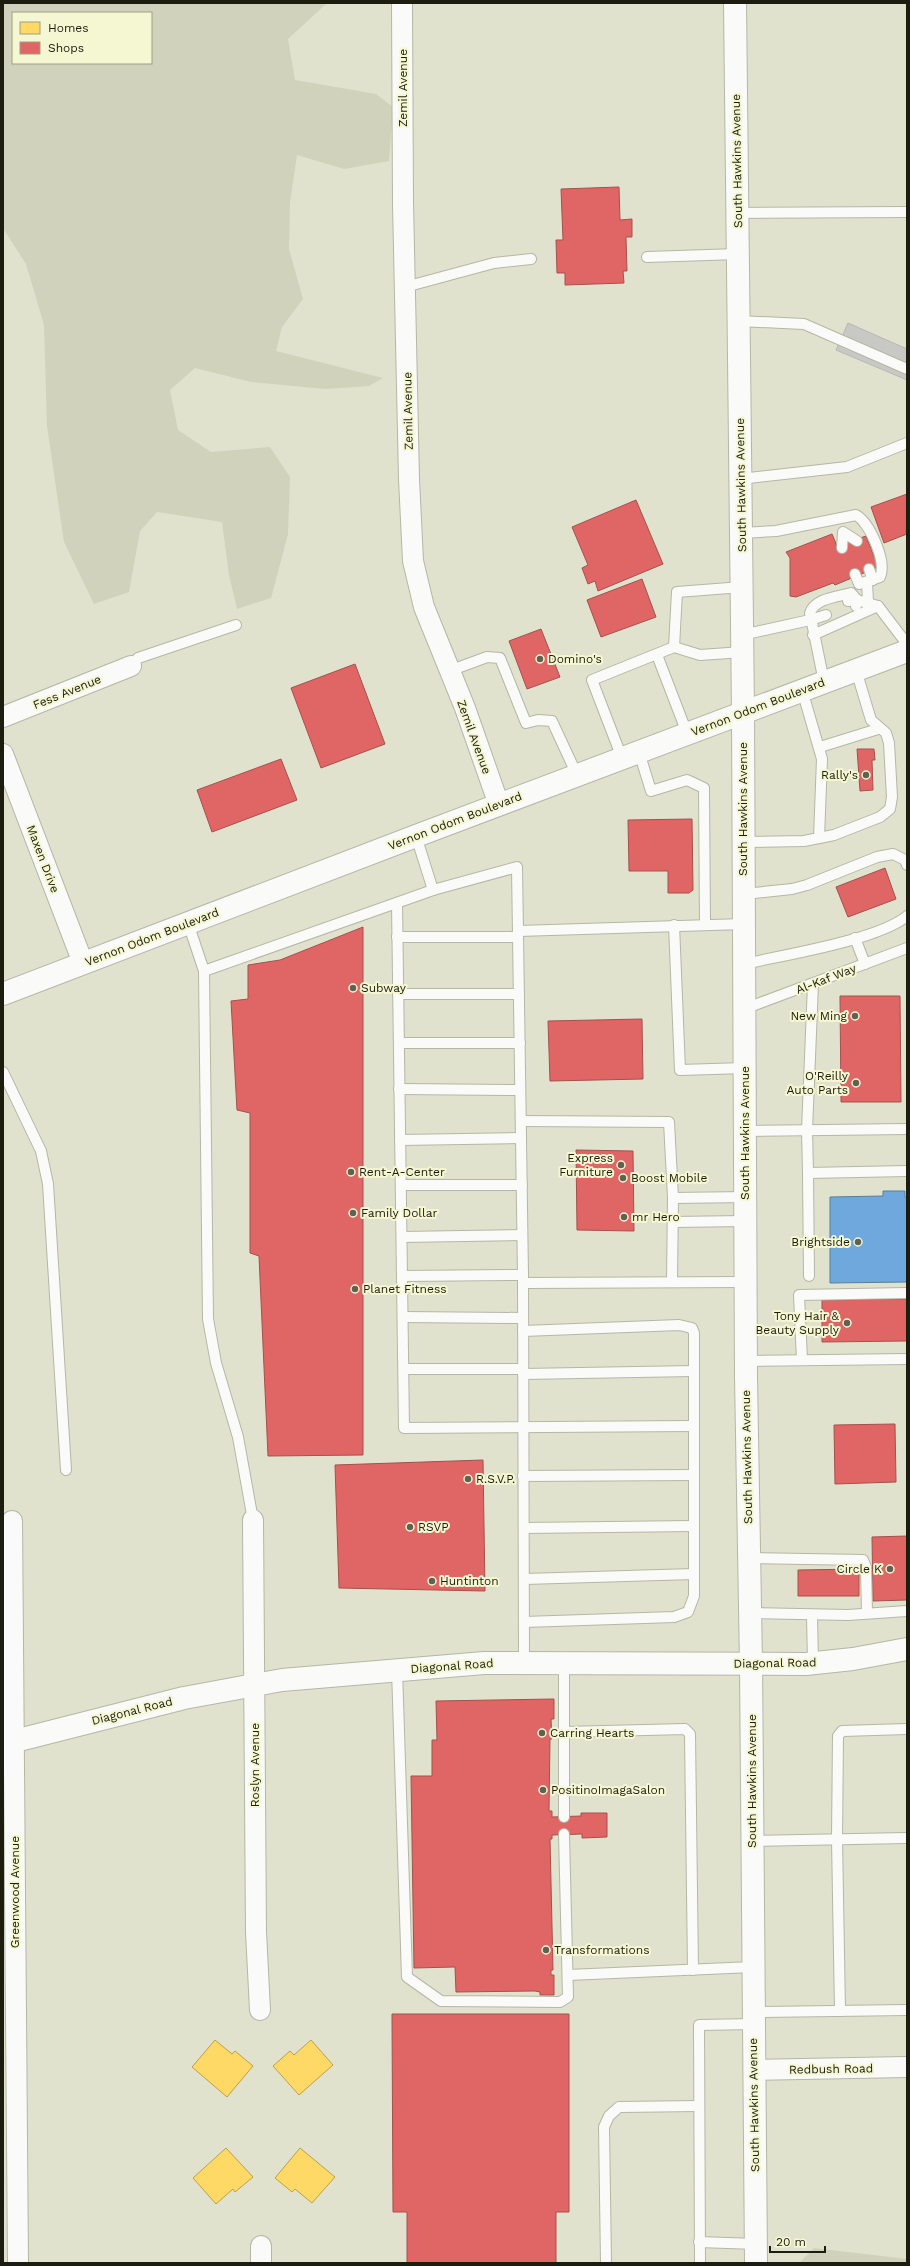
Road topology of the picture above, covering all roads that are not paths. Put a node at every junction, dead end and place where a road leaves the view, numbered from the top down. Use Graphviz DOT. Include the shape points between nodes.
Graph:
graph roads {
  1 [pos="402,3"];
  2 [pos="735,3"];
  3 [pos="907,212"];
  4 [pos="737,213"];
  5 [pos="738,254"];
  6 [pos="647,257"];
  7 [pos="531,259"];
  8 [pos="406,287"];
  9 [pos="739,321"];
  10 [pos="907,369"];
  11 [pos="907,443"];
  12 [pos="740,479"];
  13 [pos="837,518"];
  14 [pos="843,532"];
  15 [pos="741,533"];
  16 [pos="857,542"];
  17 [pos="842,548"];
  18 [pos="869,569"];
  19 [pos="855,574"];
  20 [pos="870,581"];
  21 [pos="742,587"];
  22 [pos="873,604"];
  23 [pos="824,612"];
  24 [pos="810,617"];
  25 [pos="236,625"];
  26 [pos="814,635"];
  27 [pos="742,643"];
  28 [pos="907,644"];
  29 [pos="674,646"];
  30 [pos="907,651"];
  31 [pos="657,655"];
  32 [pos="130,666"];
  33 [pos="856,670"];
  34 [pos="449,671"];
  35 [pos="824,682"];
  36 [pos="802,690"];
  37 [pos="743,712"];
  38 [pos="3,717"];
  39 [pos="878,728"];
  40 [pos="687,733"];
  41 [pos="820,747"];
  42 [pos="3,754"];
  43 [pos="631,755"];
  44 [pos="577,775"];
  45 [pos="499,805"];
  46 [pos="416,836"];
  47 [pos="819,838"];
  48 [pos="744,842"];
  49 [pos="907,865"];
  50 [pos="433,890"];
  51 [pos="744,894"];
  52 [pos="397,903"];
  53 [pos="907,916"];
  54 [pos="188,923"];
  55 [pos="705,924"];
  56 [pos="744,924"];
  57 [pos="674,925"];
  58 [pos="518,934"];
  59 [pos="397,937"];
  60 [pos="855,938"];
  61 [pos="907,948"];
  62 [pos="83,963"];
  63 [pos="744,964"];
  64 [pos="865,964"];
  65 [pos="204,971"];
  66 [pos="813,984"];
  67 [pos="3,994"];
  68 [pos="398,994"];
  69 [pos="519,994"];
  70 [pos="744,1009"];
  71 [pos="399,1043"];
  72 [pos="520,1043"];
  73 [pos="745,1068"];
  74 [pos="3,1072"];
  75 [pos="399,1089"];
  76 [pos="520,1090"];
  77 [pos="521,1121"];
  78 [pos="907,1129"];
  79 [pos="808,1130"];
  80 [pos="745,1131"];
  81 [pos="521,1138"];
  82 [pos="400,1140"];
  83 [pos="907,1171"];
  84 [pos="808,1172"];
  85 [pos="522,1185"];
  86 [pos="401,1186"];
  87 [pos="746,1197"];
  88 [pos="673,1198"];
  89 [pos="746,1221"];
  90 [pos="673,1222"];
  91 [pos="522,1235"];
  92 [pos="402,1237"];
  93 [pos="402,1276"];
  94 [pos="809,1276"];
  95 [pos="523,1279"];
  96 [pos="672,1282"];
  97 [pos="745,1282"];
  98 [pos="907,1293"];
  99 [pos="403,1317"];
  100 [pos="523,1318"];
  101 [pos="523,1331"];
  102 [pos="907,1358"];
  103 [pos="802,1360"];
  104 [pos="746,1361"];
  105 [pos="404,1368"];
  106 [pos="694,1371"];
  107 [pos="523,1372"];
  108 [pos="523,1426"];
  109 [pos="694,1426"];
  110 [pos="66,1470"];
  111 [pos="694,1474"];
  112 [pos="523,1476"];
  113 [pos="254,1520"];
  114 [pos="12,1521"];
  115 [pos="694,1526"];
  116 [pos="524,1528"];
  117 [pos="749,1558"];
  118 [pos="694,1574"];
  119 [pos="524,1579"];
  120 [pos="907,1610"];
  121 [pos="750,1613"];
  122 [pos="867,1613"];
  123 [pos="812,1615"];
  124 [pos="524,1622"];
  125 [pos="907,1649"];
  126 [pos="524,1662"];
  127 [pos="564,1662"];
  128 [pos="813,1663"];
  129 [pos="751,1664"];
  130 [pos="397,1670"];
  131 [pos="254,1683"];
  132 [pos="907,1729"];
  133 [pos="565,1732"];
  134 [pos="9,1742"];
  135 [pos="564,1816"];
  136 [pos="564,1834"];
  137 [pos="907,1838"];
  138 [pos="837,1840"];
  139 [pos="752,1841"];
  140 [pos="753,1967"];
  141 [pos="693,1970"];
  142 [pos="568,1975"];
  143 [pos="260,2010"];
  144 [pos="907,2010"];
  145 [pos="840,2011"];
  146 [pos="754,2018"];
  147 [pos="907,2067"];
  148 [pos="754,2070"];
  149 [pos="699,2106"];
  150 [pos="700,2242"];
  151 [pos="756,2253"];
  152 [pos="18,2263"];
  153 [pos="606,2263"];
  154 [pos="700,2263"];
  1 -- 8 [label="street, Zemil Avenue"];
  2 -- 4 [label="street, South Hawkins Avenue"];
  3 -- 4 [label="lane"];
  4 -- 5 [label="street, South Hawkins Avenue"];
  5 -- 6 [label="lane"];
  5 -- 9 [label="street, South Hawkins Avenue"];
  7 -- 8 [label="lane" via="494,263"];
  8 -- 34 [label="street, Zemil Avenue" via="413,561 424,607"];
  9 -- 10 [label="lane" via="804,324"];
  9 -- 12 [label="street, South Hawkins Avenue"];
  11 -- 12 [label="lane" via="847,467"];
  12 -- 15 [label="street, South Hawkins Avenue"];
  13 -- 14 [label="lane"];
  13 -- 15 [label="lane" via="776,531"];
  13 -- 20 [label="lane" via="856,515 862,518 869,528 883,564 880,577"];
  14 -- 16 [label="lane"];
  14 -- 17 [label="lane"];
  15 -- 21 [label="street, South Hawkins Avenue"];
  18 -- 20 [label="lane"];
  19 -- 20 [label="lane" via="859,584"];
  20 -- 22 [label="lane"];
  21 -- 27 [label="street, South Hawkins Avenue"];
  21 -- 29 [label="lane" via="676,592"];
  22 -- 24 [label="lane" via="852,603 850,593 818,602 812,607"];
  22 -- 26 [label="lane"];
  22 -- 28 [label="lane"];
  23 -- 24 [label="lane"];
  24 -- 26 [label="lane"];
  24 -- 27 [label="lane"];
  25 -- 32 [label="lane" via="138,658"];
  26 -- 35 [label="lane"];
  27 -- 29 [label="lane" via="700,655"];
  27 -- 37 [label="street, South Hawkins Avenue"];
  29 -- 31 [label="lane"];
  30 -- 33 [label="street, Vernon Odom Boulevard"];
  31 -- 40 [label="lane"];
  31 -- 43 [label="lane" via="592,680"];
  32 -- 38 [label="street, Fess Avenue"];
  33 -- 35 [label="street, Vernon Odom Boulevard"];
  33 -- 39 [label="lane" via="871,720"];
  34 -- 44 [label="lane" via="487,657 500,658 526,723 538,720 552,721"];
  34 -- 45 [label="street, Zemil Avenue"];
  35 -- 36 [label="street, Vernon Odom Boulevard"];
  36 -- 37 [label="street, Vernon Odom Boulevard"];
  36 -- 41 [label="lane"];
  37 -- 40 [label="street, Vernon Odom Boulevard"];
  37 -- 48 [label="street, South Hawkins Avenue"];
  39 -- 41 [label="lane"];
  39 -- 47 [label="lane" via="886,733 889,743 892,797 890,809 880,817"];
  40 -- 43 [label="street, Vernon Odom Boulevard"];
  41 -- 47 [label="lane" via="822,759"];
  42 -- 62 [label="street, Maxen Drive"];
  43 -- 44 [label="street, Vernon Odom Boulevard"];
  43 -- 55 [label="lane" via="651,791 687,780 704,788"];
  44 -- 45 [label="street, Vernon Odom Boulevard"];
  45 -- 46 [label="street, Vernon Odom Boulevard"];
  46 -- 50 [label="lane"];
  46 -- 54 [label="street, Vernon Odom Boulevard"];
  47 -- 48 [label="lane" via="804,841"];
  48 -- 51 [label="street, South Hawkins Avenue"];
  49 -- 51 [label="lane" via="905,860 893,854 807,885"];
  50 -- 52 [label="lane"];
  50 -- 58 [label="lane" via="517,867"];
  51 -- 56 [label="street, South Hawkins Avenue"];
  52 -- 59 [label="lane"];
  52 -- 65 [label="lane"];
  53 -- 60 [label="lane" via="899,923"];
  54 -- 62 [label="street, Vernon Odom Boulevard"];
  54 -- 65 [label="lane"];
  55 -- 56 [label="lane"];
  55 -- 57 [label="lane"];
  56 -- 63 [label="street, South Hawkins Avenue"];
  57 -- 58 [label="lane"];
  57 -- 73 [label="lane" via="680,1070"];
  58 -- 59 [label="lane"];
  58 -- 69 [label="lane"];
  59 -- 68 [label="lane"];
  60 -- 63 [label="lane"];
  60 -- 64 [label="lane"];
  61 -- 64 [label="lane, Al-Kaf Way"];
  62 -- 67 [label="street, Vernon Odom Boulevard"];
  63 -- 70 [label="street, South Hawkins Avenue"];
  64 -- 66 [label="lane, Al-Kaf Way"];
  65 -- 113 [label="lane" via="208,1319 216,1363 238,1437"];
  66 -- 70 [label="lane, Al-Kaf Way"];
  66 -- 79 [label="lane"];
  68 -- 69 [label="lane"];
  68 -- 71 [label="lane"];
  69 -- 72 [label="lane"];
  70 -- 73 [label="street, South Hawkins Avenue"];
  71 -- 72 [label="lane"];
  71 -- 75 [label="lane"];
  72 -- 76 [label="lane"];
  73 -- 80 [label="street, South Hawkins Avenue"];
  74 -- 110 [label="lane" via="41,1151 48,1184"];
  75 -- 76 [label="lane"];
  75 -- 82 [label="lane"];
  76 -- 77 [label="lane"];
  77 -- 81 [label="lane"];
  77 -- 88 [label="lane" via="669,1122"];
  78 -- 79 [label="lane"];
  79 -- 80 [label="lane"];
  79 -- 84 [label="lane"];
  80 -- 87 [label="street, South Hawkins Avenue"];
  81 -- 82 [label="lane"];
  81 -- 85 [label="lane"];
  82 -- 86 [label="lane"];
  83 -- 84 [label="lane"];
  84 -- 94 [label="lane"];
  85 -- 86 [label="lane"];
  85 -- 91 [label="lane"];
  86 -- 92 [label="lane"];
  87 -- 88 [label="lane"];
  87 -- 89 [label="street, South Hawkins Avenue"];
  88 -- 90 [label="lane"];
  89 -- 90 [label="lane"];
  89 -- 97 [label="street, South Hawkins Avenue"];
  90 -- 96 [label="lane"];
  91 -- 92 [label="lane"];
  91 -- 95 [label="lane"];
  92 -- 93 [label="lane"];
  93 -- 95 [label="lane"];
  93 -- 99 [label="lane"];
  95 -- 96 [label="lane"];
  95 -- 100 [label="lane"];
  96 -- 97 [label="lane"];
  97 -- 104 [label="street, South Hawkins Avenue"];
  98 -- 103 [label="lane" via="799,1294"];
  99 -- 100 [label="lane"];
  99 -- 105 [label="lane"];
  100 -- 101 [label="lane"];
  101 -- 106 [label="lane" via="686,1325 692,1328 694,1333"];
  101 -- 107 [label="lane"];
  102 -- 103 [label="lane"];
  103 -- 104 [label="lane"];
  104 -- 117 [label="street, South Hawkins Avenue"];
  105 -- 107 [label="lane"];
  105 -- 108 [label="lane" via="404,1428"];
  106 -- 107 [label="lane"];
  106 -- 109 [label="lane"];
  107 -- 108 [label="lane"];
  108 -- 109 [label="lane"];
  108 -- 112 [label="lane"];
  109 -- 111 [label="lane"];
  111 -- 112 [label="lane"];
  111 -- 115 [label="lane"];
  112 -- 116 [label="lane"];
  113 -- 131 [label="street, Roslyn Avenue"];
  114 -- 134 [label="street, Greenwood Avenue"];
  115 -- 116 [label="lane"];
  115 -- 118 [label="lane"];
  116 -- 119 [label="lane"];
  117 -- 121 [label="street, South Hawkins Avenue"];
  117 -- 122 [label="lane" via="863,1560 866,1567"];
  118 -- 119 [label="lane"];
  118 -- 124 [label="lane" via="694,1596 688,1612 674,1617"];
  119 -- 124 [label="lane"];
  120 -- 122 [label="lane"];
  121 -- 123 [label="lane"];
  121 -- 129 [label="street, South Hawkins Avenue"];
  122 -- 123 [label="lane"];
  123 -- 128 [label="lane"];
  124 -- 126 [label="lane"];
  125 -- 128 [label="street, Diagonal Road"];
  126 -- 127 [label="street, Diagonal Road"];
  126 -- 130 [label="street, Diagonal Road"];
  127 -- 129 [label="street, Diagonal Road"];
  127 -- 133 [label="lane"];
  128 -- 129 [label="street, Diagonal Road"];
  129 -- 139 [label="street, South Hawkins Avenue"];
  130 -- 131 [label="street, Diagonal Road"];
  130 -- 142 [label="lane" via="407,1977 441,2001 560,2002 568,1997"];
  131 -- 134 [label="street, Diagonal Road"];
  131 -- 143 [label="street, Roslyn Avenue" via="256,1932"];
  132 -- 138 [label="lane" via="842,1731 838,1736"];
  133 -- 135 [label="lane"];
  133 -- 141 [label="lane" via="685,1730 690,1734"];
  134 -- 152 [label="street, Greenwood Avenue"];
  136 -- 142 [label="lane"];
  137 -- 138 [label="lane"];
  138 -- 139 [label="lane"];
  138 -- 145 [label="lane"];
  139 -- 140 [label="street, South Hawkins Avenue"];
  140 -- 141 [label="lane"];
  140 -- 146 [label="street, South Hawkins Avenue"];
  141 -- 142 [label="lane"];
  144 -- 145 [label="lane"];
  145 -- 146 [label="lane"];
  146 -- 148 [label="street, South Hawkins Avenue"];
  146 -- 149 [label="lane" via="699,2025"];
  147 -- 148 [label="street, Redbush Road"];
  148 -- 151 [label="street, South Hawkins Avenue"];
  149 -- 150 [label="lane"];
  149 -- 153 [label="lane" via="619,2107 609,2116 604,2127"];
  150 -- 151 [label="lane"];
  150 -- 154 [label="lane"];
}
